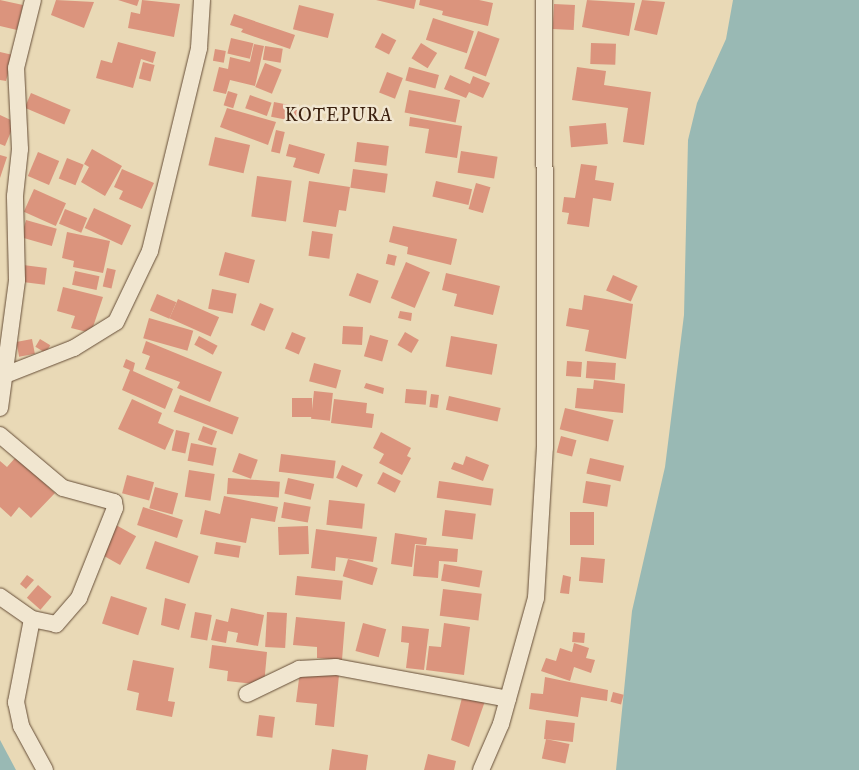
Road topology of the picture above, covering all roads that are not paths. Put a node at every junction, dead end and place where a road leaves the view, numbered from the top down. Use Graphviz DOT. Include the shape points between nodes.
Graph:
graph roads {
  1 [pos="33,0"];
  2 [pos="202,0"];
  3 [pos="544,0"];
  4 [pos="8,210"];
  5 [pos="3,375"];
  6 [pos="0,408"];
  7 [pos="0,435"];
  8 [pos="0,597"];
  9 [pos="32,619"];
  10 [pos="247,694"];
  11 [pos="508,699"];
  12 [pos="45,770"];
  13 [pos="481,770"];
  1 -- 4 [label="street" via="16,68 20,149"];
  2 -- 5 [label="street" via="199,48 150,251 116,322 74,348"];
  3 -- 11 [label="street" via="545,447 536,598"];
  4 -- 5 [label="street" via="16,280"];
  5 -- 6 [label="street"];
  7 -- 9 [label="street" via="63,488 114,502 115,508 79,598 56,624"];
  8 -- 9 [label="street"];
  9 -- 12 [label="street" via="16,702 21,726"];
  10 -- 11 [label="street" via="299,669 336,667"];
  11 -- 13 [label="street"];
}
